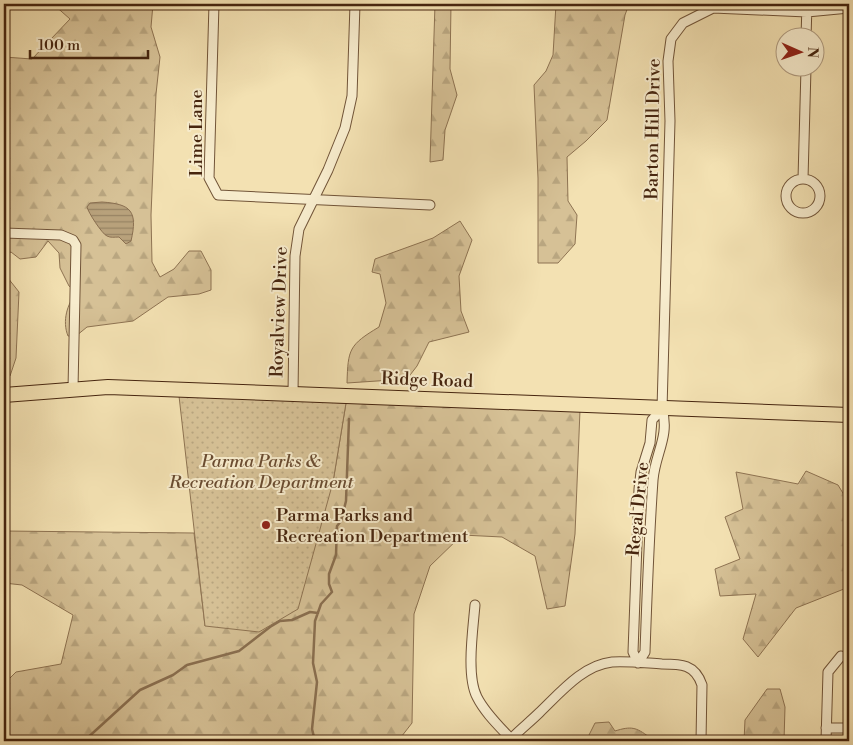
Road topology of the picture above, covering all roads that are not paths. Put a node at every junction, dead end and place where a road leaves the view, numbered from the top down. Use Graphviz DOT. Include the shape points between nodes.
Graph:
graph roads {
  1 [pos="214,4"];
  2 [pos="355,4"];
  3 [pos="807,8"];
  4 [pos="849,8"];
  5 [pos="806,28"];
  6 [pos="806,78"];
  7 [pos="803,179"];
  8 [pos="313,200"];
  9 [pos="430,205"];
  10 [pos="4,233"];
  11 [pos="73,390"];
  12 [pos="293,393"];
  13 [pos="4,395"];
  14 [pos="662,409"];
  15 [pos="849,415"];
  16 [pos="639,516"];
  17 [pos="651,516"];
  18 [pos="475,605"];
  19 [pos="842,656"];
  20 [pos="638,663"];
  21 [pos="826,728"];
  22 [pos="849,728"];
  23 [pos="510,740"];
  24 [pos="701,741"];
  25 [pos="826,741"];
  1 -- 8 [label="street, Lime Lane" via="209,178 218,195"];
  2 -- 8 [label="street, Royalview Drive" via="352,96 346,128"];
  3 -- 4 [label="street, Barton Hill Drive"];
  3 -- 5 [label="street"];
  3 -- 14 [label="street, Barton Hill Drive" via="713,8 683,23 672,39 668,61 670,121"];
  6 -- 7 [label="street"];
  8 -- 9 [label="street"];
  8 -- 12 [label="street, Royalview Drive" via="299,229 295,256"];
  10 -- 11 [label="street" via="61,235 76,245"];
  11 -- 12 [label="main road, Ridge Road" via="108,387"];
  11 -- 13 [label="main road, Ridge Road"];
  12 -- 14 [label="main road, Ridge Road"];
  14 -- 15 [label="main road, Ridge Road"];
  14 -- 16 [label="street, Regal Drive" via="652,420 650,443 641,472"];
  14 -- 17 [label="street, Regal Drive" via="665,428 653,476"];
  16 -- 17 [label="street"];
  16 -- 20 [label="street, Regal Drive" via="633,652"];
  17 -- 20 [label="street, Regal Drive" via="645,652"];
  18 -- 23 [label="street" via="471,676 476,696"];
  19 -- 21 [label="street" via="828,672"];
  20 -- 23 [label="street" via="611,662 594,667 574,680"];
  20 -- 24 [label="street" via="675,664 697,673 702,684"];
  21 -- 22 [label="street"];
  21 -- 25 [label="street"];
}
